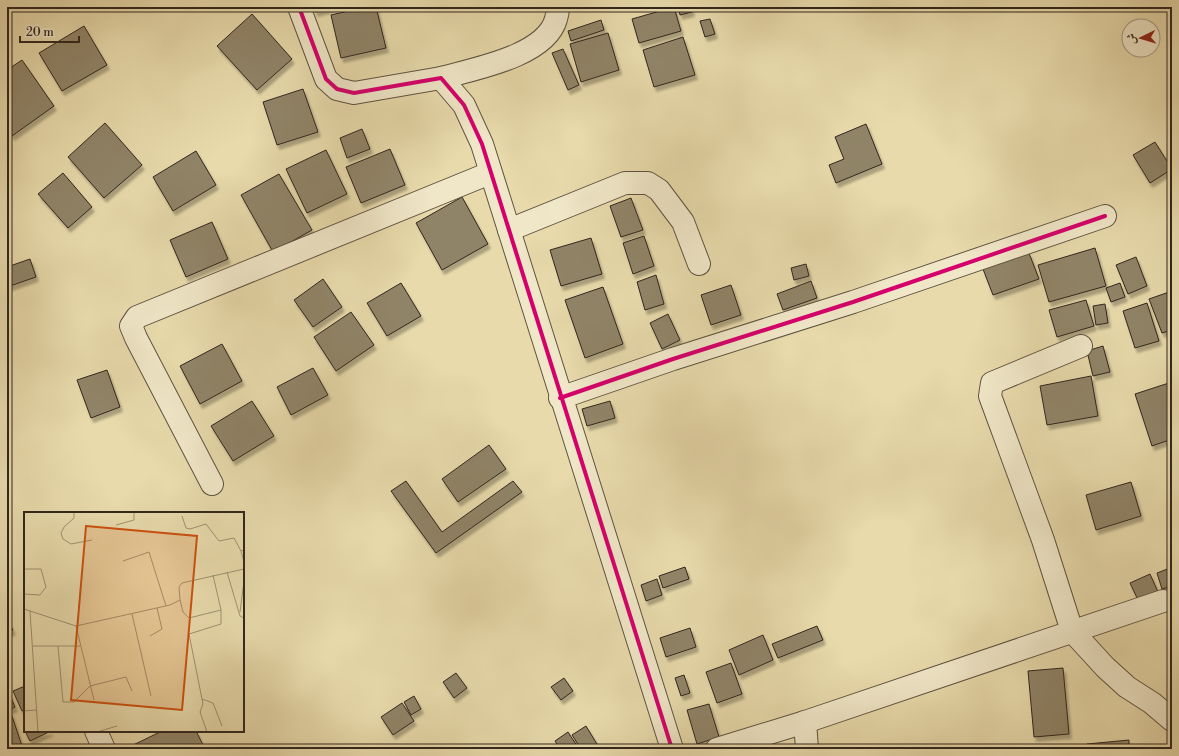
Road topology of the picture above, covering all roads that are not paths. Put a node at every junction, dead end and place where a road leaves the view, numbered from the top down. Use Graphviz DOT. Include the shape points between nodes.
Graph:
graph roads {
  1 [pos="299,7"];
  2 [pos="557,7"];
  3 [pos="441,78"];
  4 [pos="490,174"];
  5 [pos="1105,216"];
  6 [pos="509,230"];
  7 [pos="699,264"];
  8 [pos="1081,346"];
  9 [pos="560,398"];
  10 [pos="212,484"];
  11 [pos="1163,601"];
  12 [pos="1072,632"];
  13 [pos="1172,720"];
  14 [pos="805,722"];
  15 [pos="96,732"];
  16 [pos="104,749"];
  17 [pos="672,749"];
  18 [pos="717,749"];
  19 [pos="807,749"];
  1 -- 3 [label="street" via="326,79 337,90 354,93"];
  2 -- 3 [label="street" via="554,26 550,32 520,54"];
  3 -- 4 [label="street" via="464,105 482,144"];
  4 -- 6 [label="street"];
  4 -- 10 [label="street" via="137,317 131,326 136,338"];
  5 -- 9 [label="street" via="853,302 673,358"];
  6 -- 7 [label="street" via="625,184 648,183 659,190 683,222"];
  6 -- 9 [label="street"];
  8 -- 12 [label="street" via="992,383 990,390 992,402 1043,540"];
  9 -- 17 [label="street"];
  11 -- 12 [label="street"];
  12 -- 13 [label="street" via="1126,687 1152,703"];
  12 -- 14 [label="street"];
  14 -- 18 [label="street"];
  14 -- 19 [label="street"];
  15 -- 16 [label="street"];
}
